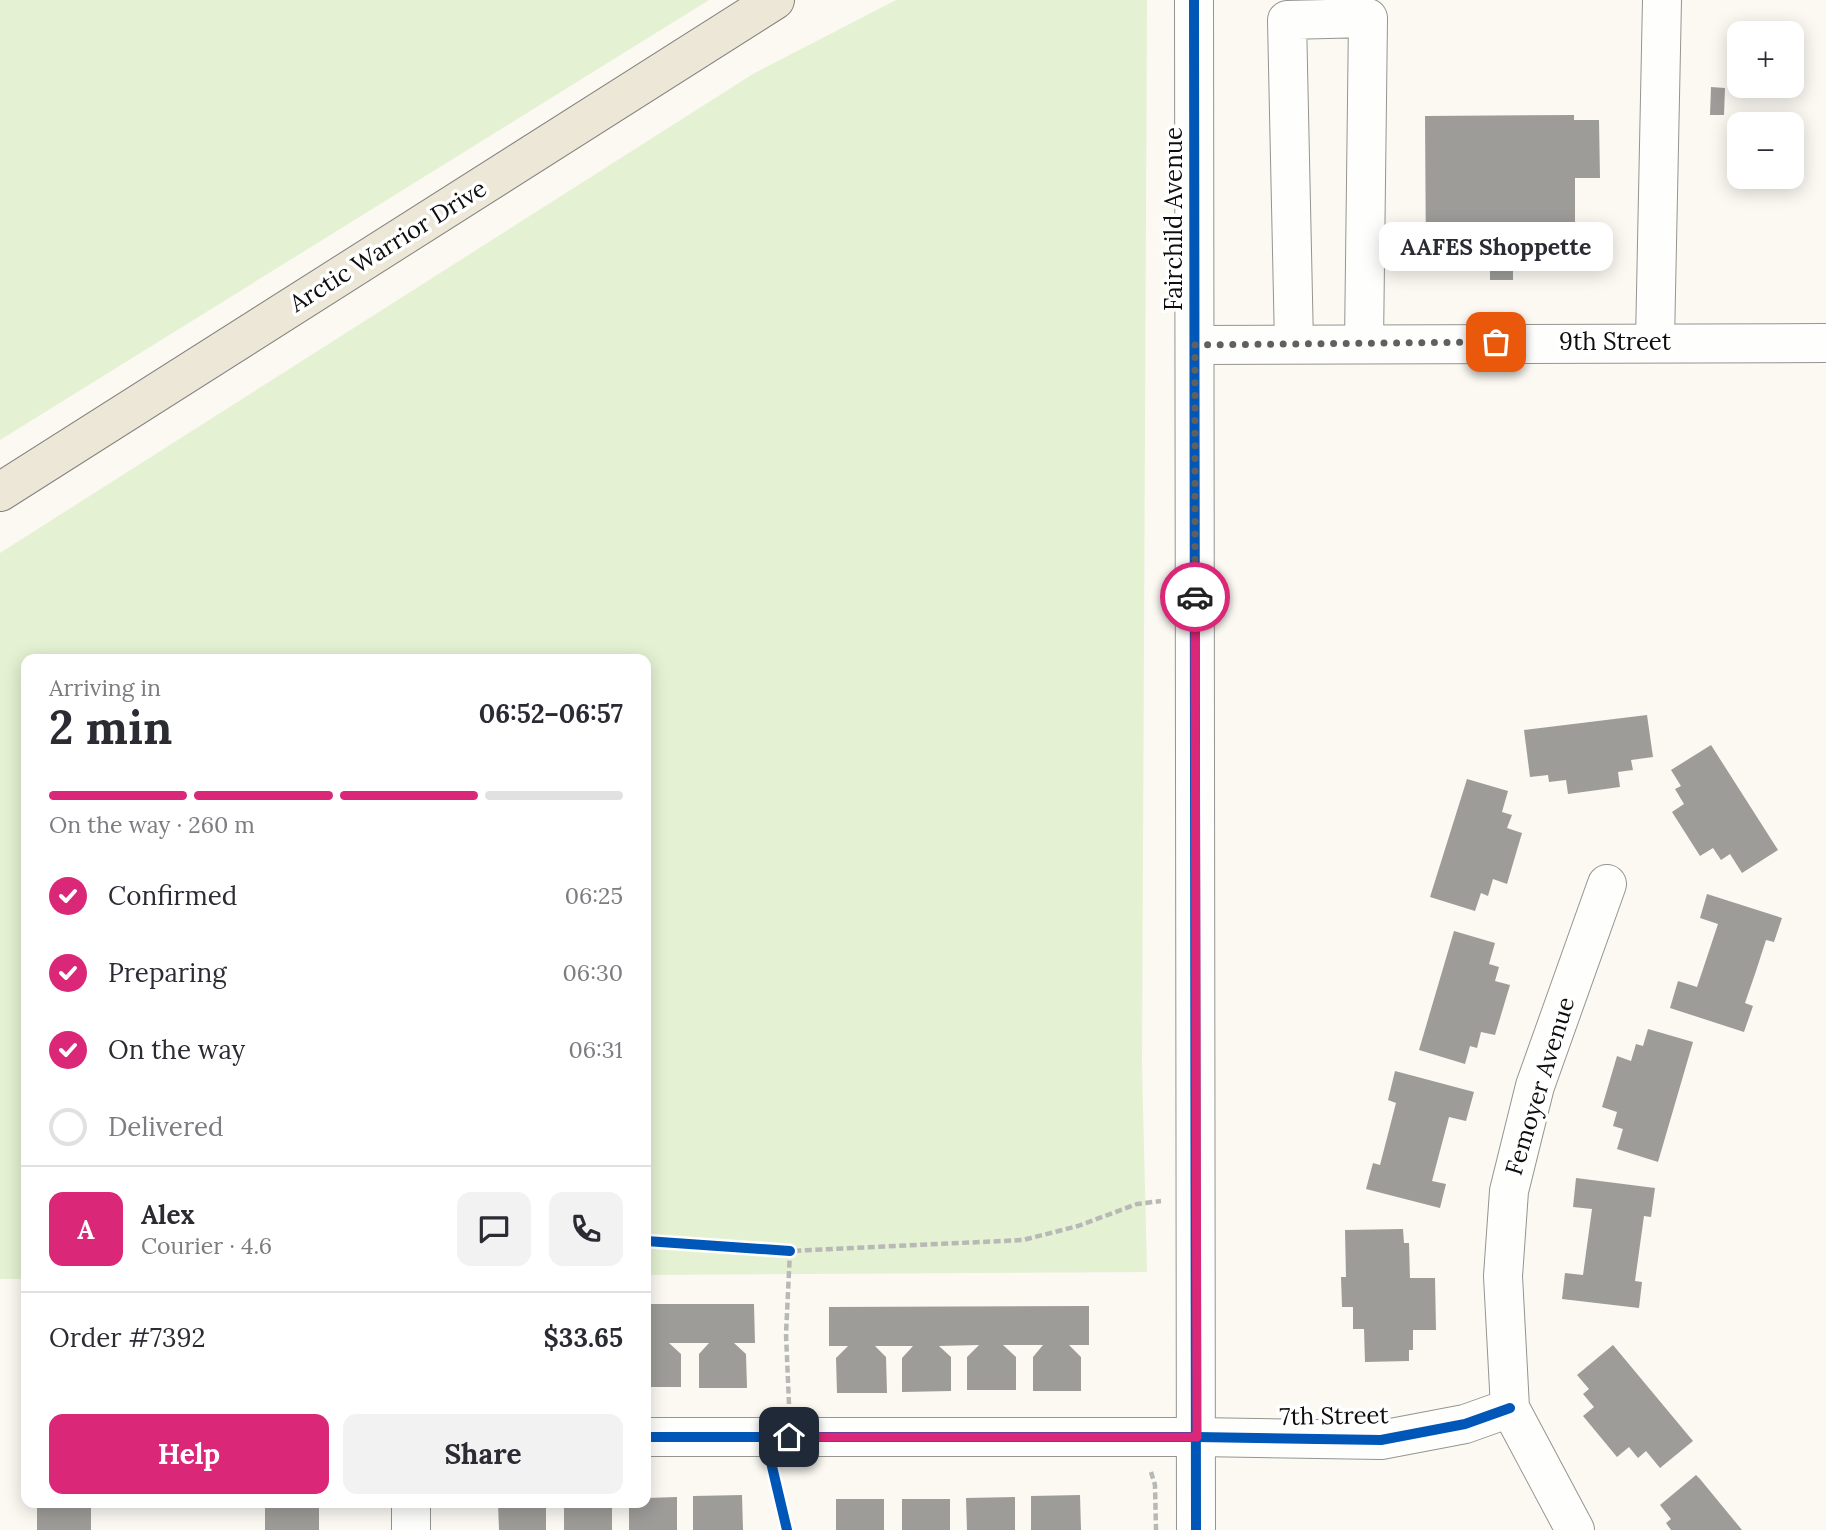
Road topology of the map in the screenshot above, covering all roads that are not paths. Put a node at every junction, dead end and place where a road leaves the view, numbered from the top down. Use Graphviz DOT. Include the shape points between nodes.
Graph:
graph roads {
  1 [pos="775,0"];
  2 [pos="1194,0"];
  3 [pos="1662,0"];
  4 [pos="1655,341"];
  5 [pos="1826,343"];
  6 [pos="1294,344"];
  7 [pos="1364,344"];
  8 [pos="1195,345"];
  9 [pos="0,492"];
  10 [pos="1607,884"];
  11 [pos="1510,1408"];
  12 [pos="651,1437"];
  13 [pos="1197,1437"];
  14 [pos="411,1508"];
  15 [pos="411,1530"];
  16 [pos="1196,1530"];
  17 [pos="1575,1530"];
  1 -- 9 [label="main road, Arctic Warrior Drive"];
  2 -- 8 [label="street, Fairchild Avenue"];
  3 -- 4 [label="street"];
  4 -- 5 [label="street, 9th Street"];
  4 -- 7 [label="street, 9th Street"];
  6 -- 7 [label="street, 9th Street"];
  6 -- 7 [label="street" via="1287,20 1368,19"];
  6 -- 8 [label="street, 9th Street"];
  8 -- 13 [label="street, Fairchild Avenue"];
  10 -- 11 [label="street, Femoyer Avenue" via="1535,1086 1508,1191 1503,1276"];
  11 -- 13 [label="street, 7th Street" via="1465,1424 1381,1440"];
  11 -- 17 [label="street, Femoyer Avenue"];
  12 -- 13 [label="street, 7th Street"];
  13 -- 16 [label="street, Fairchild Avenue"];
  14 -- 15 [label="street"];
}
